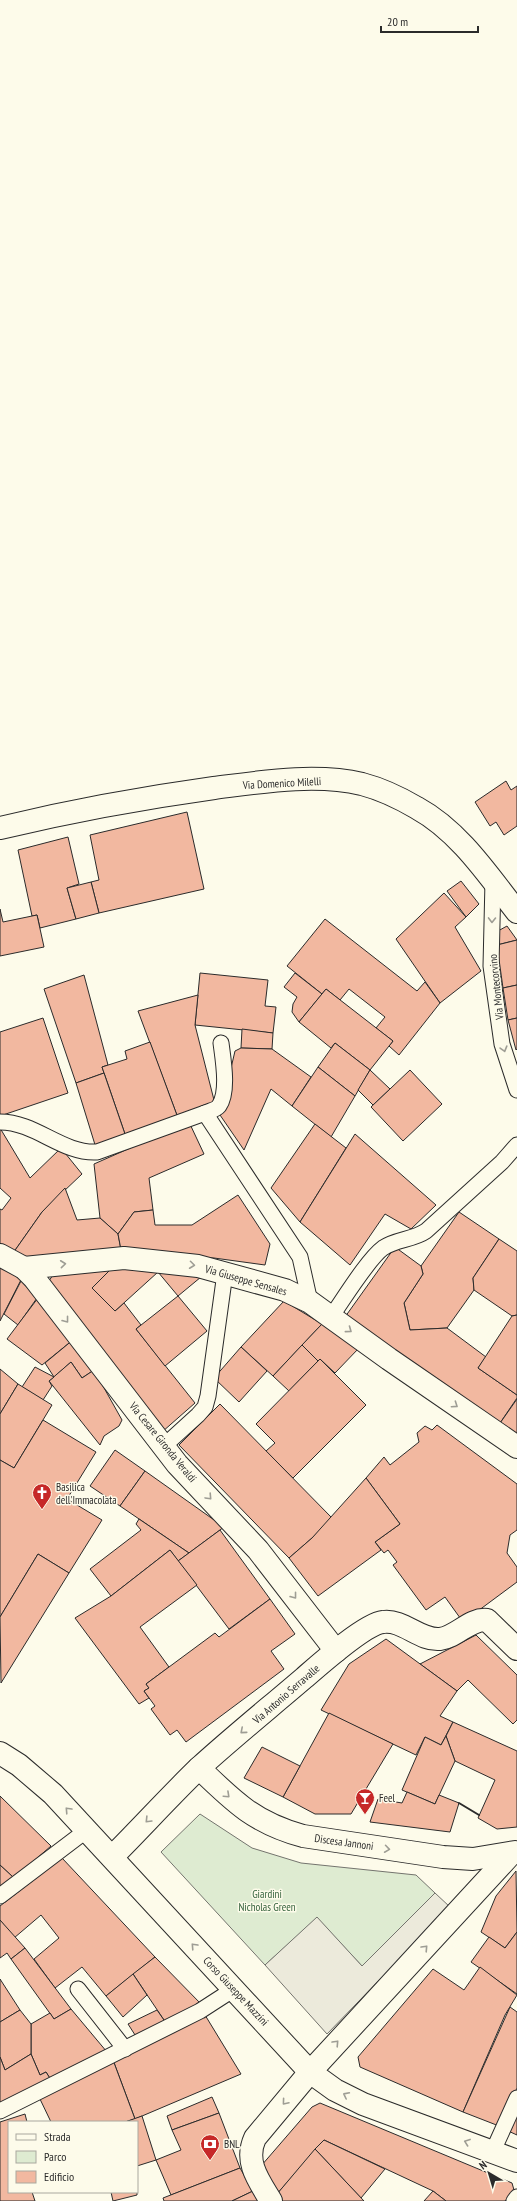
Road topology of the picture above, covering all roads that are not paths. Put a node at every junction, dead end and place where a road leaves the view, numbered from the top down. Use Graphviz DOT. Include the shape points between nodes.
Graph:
graph roads {
  1 [pos="0,828"];
  2 [pos="493,881"];
  3 [pos="517,912"];
  4 [pos="221,1043"];
  5 [pos="517,1090"];
  6 [pos="205,1113"];
  7 [pos="0,1122"];
  8 [pos="517,1145"];
  9 [pos="0,1255"];
  10 [pos="24,1268"];
  11 [pos="225,1273"];
  12 [pos="310,1302"];
  13 [pos="331,1317"];
  14 [pos="164,1446"];
  15 [pos="517,1447"];
  16 [pos="517,1650"];
  17 [pos="336,1651"];
  18 [pos="0,1753"];
  19 [pos="199,1768"];
  20 [pos="87,1830"];
  21 [pos="514,1853"];
  22 [pos="112,1857"];
  23 [pos="0,1896"];
  24 [pos="78,1989"];
  25 [pos="234,1990"];
  26 [pos="125,2049"];
  27 [pos="310,2072"];
  28 [pos="517,2098"];
  29 [pos="0,2111"];
  30 [pos="493,2151"];
  31 [pos="517,2161"];
  32 [pos="517,2197"];
  33 [pos="271,2201"];
  34 [pos="514,2201"];
  1 -- 2 [label="street, Via Domenico Milelli" via="128,801 213,788 263,782 339,781 361,784 418,808 457,839"];
  2 -- 3 [label="street, Via Domenico Milelli"];
  2 -- 5 [label="lane, Via Montecorvino, one-way" via="491,966 502,1044"];
  4 -- 6 [label="lane" via="225,1083 220,1104 215,1110"];
  6 -- 7 [label="lane" via="97,1152 74,1149 29,1127"];
  6 -- 12 [label="lane" via="300,1257"];
  8 -- 13 [label="lane" via="502,1162 426,1231 411,1239 392,1244 377,1253"];
  9 -- 10 [label="street"];
  10 -- 11 [label="street, Via Giuseppe Sensales, one-way" via="124,1258 198,1266"];
  10 -- 14 [label="street, Via Cesare Gironda Veraldi, one-way"];
  11 -- 12 [label="street, Via Giuseppe Sensales" via="285,1290"];
  11 -- 14 [label="lane" via="205,1407"];
  12 -- 13 [label="street, Via Giuseppe Sensales"];
  13 -- 15 [label="street, Via Giuseppe Sensales, one-way"];
  14 -- 17 [label="street, Via Cesare Gironda Veraldi, one-way" via="177,1464 258,1550"];
  16 -- 17 [label="street, Via Antonio Serravalle" via="491,1622 478,1620 449,1637 439,1639 430,1638 392,1622 382,1622"];
  17 -- 19 [label="street, Via Antonio Serravalle, one-way"];
  20 -- 18 [label="street, Corso Giuseppe Mazzini, one-way" via="53,1794 19,1765"];
  19 -- 21 [label="street, Discesa Jannoni, one-way" via="238,1806 280,1830 443,1857 473,1859"];
  19 -- 22 [label="street, Via Antonio Serravalle, one-way"];
  20 -- 22 [label="street, Corso Giuseppe Mazzini"];
  20 -- 23 [label="lane"];
  27 -- 21 [label="street, one-way"];
  25 -- 22 [label="street, Corso Giuseppe Mazzini, one-way"];
  24 -- 26 [label="lane"];
  25 -- 26 [label="lane" via="200,2011"];
  25 -- 27 [label="street, Corso Giuseppe Mazzini"];
  26 -- 29 [label="lane"];
  30 -- 27 [label="street, Corso Giuseppe Mazzini, one-way" via="363,2104 335,2090"];
  27 -- 33 [label="street, one-way" via="255,2138 250,2149 254,2173"];
  28 -- 30 [label="lane"];
  30 -- 31 [label="street, Corso Giuseppe Mazzini"];
  32 -- 34 [label="lane"];
}
